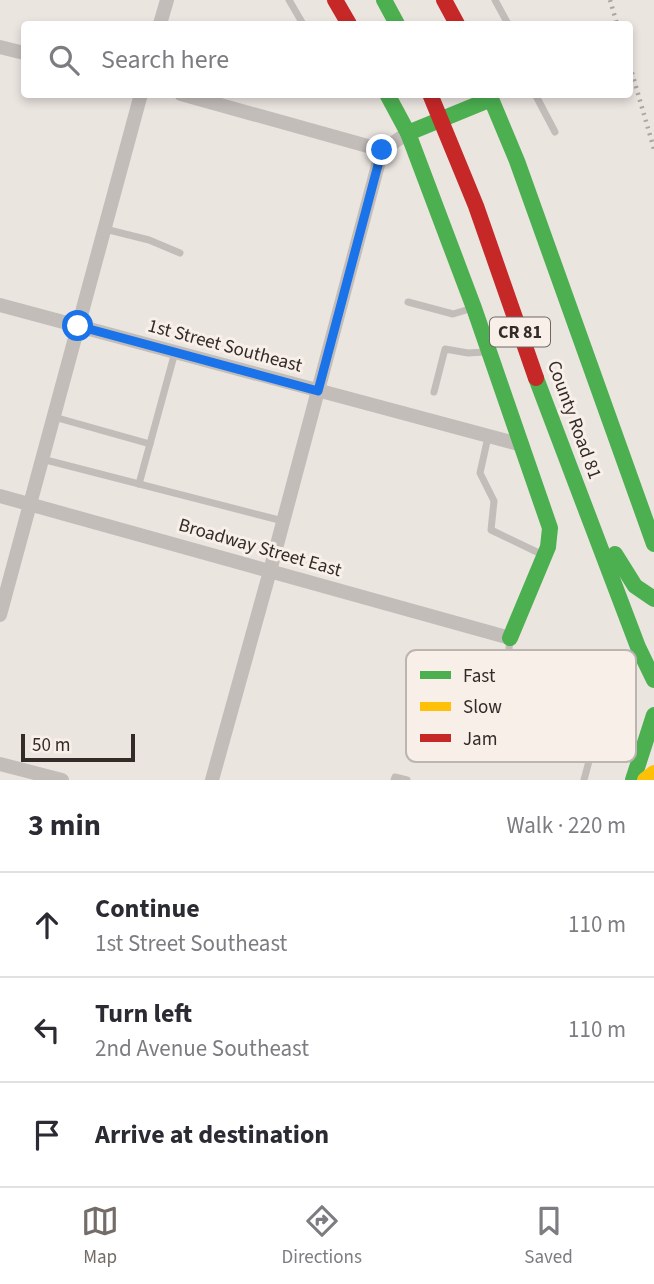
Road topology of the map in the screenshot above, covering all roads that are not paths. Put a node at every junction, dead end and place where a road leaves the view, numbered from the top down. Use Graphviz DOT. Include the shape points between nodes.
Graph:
graph roads {
  1 [pos="167,0"];
  2 [pos="289,0"];
  3 [pos="335,0"];
  4 [pos="384,0"];
  5 [pos="444,0"];
  6 [pos="495,0"];
  7 [pos="161,21"];
  8 [pos="301,21"];
  9 [pos="347,21"];
  10 [pos="395,21"];
  11 [pos="455,21"];
  12 [pos="506,21"];
  13 [pos="0,47"];
  14 [pos="21,52"];
  15 [pos="140,98"];
  16 [pos="195,98"];
  17 [pos="389,98"];
  18 [pos="432,98"];
  19 [pos="488,98"];
  20 [pos="490,98"];
  21 [pos="537,98"];
  22 [pos="440,119"];
  23 [pos="555,132"];
  24 [pos="408,133"];
  25 [pos="382,150"];
  26 [pos="105,229"];
  27 [pos="180,253"];
  28 [pos="408,302"];
  29 [pos="0,305"];
  30 [pos="474,308"];
  31 [pos="78,326"];
  32 [pos="489,351"];
  33 [pos="175,352"];
  34 [pos="318,391"];
  35 [pos="434,392"];
  36 [pos="547,410"];
  37 [pos="54,417"];
  38 [pos="488,437"];
  39 [pos="150,444"];
  40 [pos="522,446"];
  41 [pos="43,459"];
  42 [pos="139,484"];
  43 [pos="0,496"];
  44 [pos="638,504"];
  45 [pos="30,505"];
  46 [pos="654,510"];
  47 [pos="284,521"];
  48 [pos="654,544"];
  49 [pos="544,555"];
  50 [pos="270,572"];
  51 [pos="654,599"];
  52 [pos="0,615"];
  53 [pos="510,638"];
  54 [pos="508,650"];
  55 [pos="654,680"];
  56 [pos="654,715"];
  57 [pos="589,762"];
  58 [pos="0,764"];
  59 [pos="654,773"];
  60 [pos="62,780"];
  61 [pos="212,780"];
  62 [pos="394,780"];
  63 [pos="407,780"];
  64 [pos="584,780"];
  65 [pos="633,780"];
  66 [pos="645,780"];
  1 -- 7 [label="street"];
  2 -- 8 [label="lane"];
  3 -- 9 [label="main road"];
  4 -- 10 [label="main road"];
  5 -- 11 [label="main road"];
  6 -- 12 [label="lane"];
  13 -- 14 [label="street"];
  15 -- 26 [label="street"];
  16 -- 25 [label="street"];
  17 -- 24 [label="main road"];
  18 -- 22 [label="main road, County Road 81 / CR 81"];
  19 -- 22 [label="main road"];
  20 -- 44 [label="main road, County Road 81 / CR 81"];
  21 -- 23 [label="lane"];
  22 -- 24 [label="main road"];
  22 -- 36 [label="main road, County Road 81 / CR 81" via="476,206"];
  24 -- 25 [label="street"];
  24 -- 30 [label="main road"];
  25 -- 34 [label="street"];
  26 -- 27 [label="lane"];
  26 -- 31 [label="street"];
  28 -- 30 [label="lane" via="453,314"];
  29 -- 31 [label="street, 1st Street Southeast"];
  30 -- 32 [label="main road"];
  31 -- 33 [label="street, 1st Street Southeast"];
  31 -- 37 [label="street"];
  32 -- 35 [label="lane" via="445,349"];
  32 -- 40 [label="main road"];
  33 -- 34 [label="street, 1st Street Southeast"];
  33 -- 39 [label="lane"];
  34 -- 38 [label="street, 1st Street Southeast"];
  34 -- 47 [label="street"];
  36 -- 51 [label="main road" via="617,558 635,586"];
  36 -- 55 [label="main road, County Road 81 / CR 81"];
  37 -- 39 [label="lane"];
  37 -- 41 [label="street"];
  38 -- 40 [label="street, 1st Street Southeast"];
  38 -- 49 [label="lane" via="480,473 494,501 491,530"];
  39 -- 42 [label="lane"];
  40 -- 49 [label="main road" via="550,528"];
  41 -- 42 [label="lane"];
  41 -- 45 [label="street"];
  42 -- 47 [label="lane"];
  43 -- 45 [label="street, Broadway Street East"];
  44 -- 46 [label="main road"];
  44 -- 48 [label="main road, County Road 81 / CR 81"];
  45 -- 50 [label="street, Broadway Street East"];
  45 -- 52 [label="street"];
  47 -- 50 [label="street"];
  49 -- 53 [label="main road"];
  50 -- 53 [label="street, Broadway Street East"];
  50 -- 61 [label="street"];
  53 -- 54 [label="lane"];
  56 -- 65 [label="main road"];
  57 -- 64 [label="lane"];
  58 -- 60 [label="street"];
  59 -- 66 [label="main road"];
  62 -- 63 [label="lane"];
}
